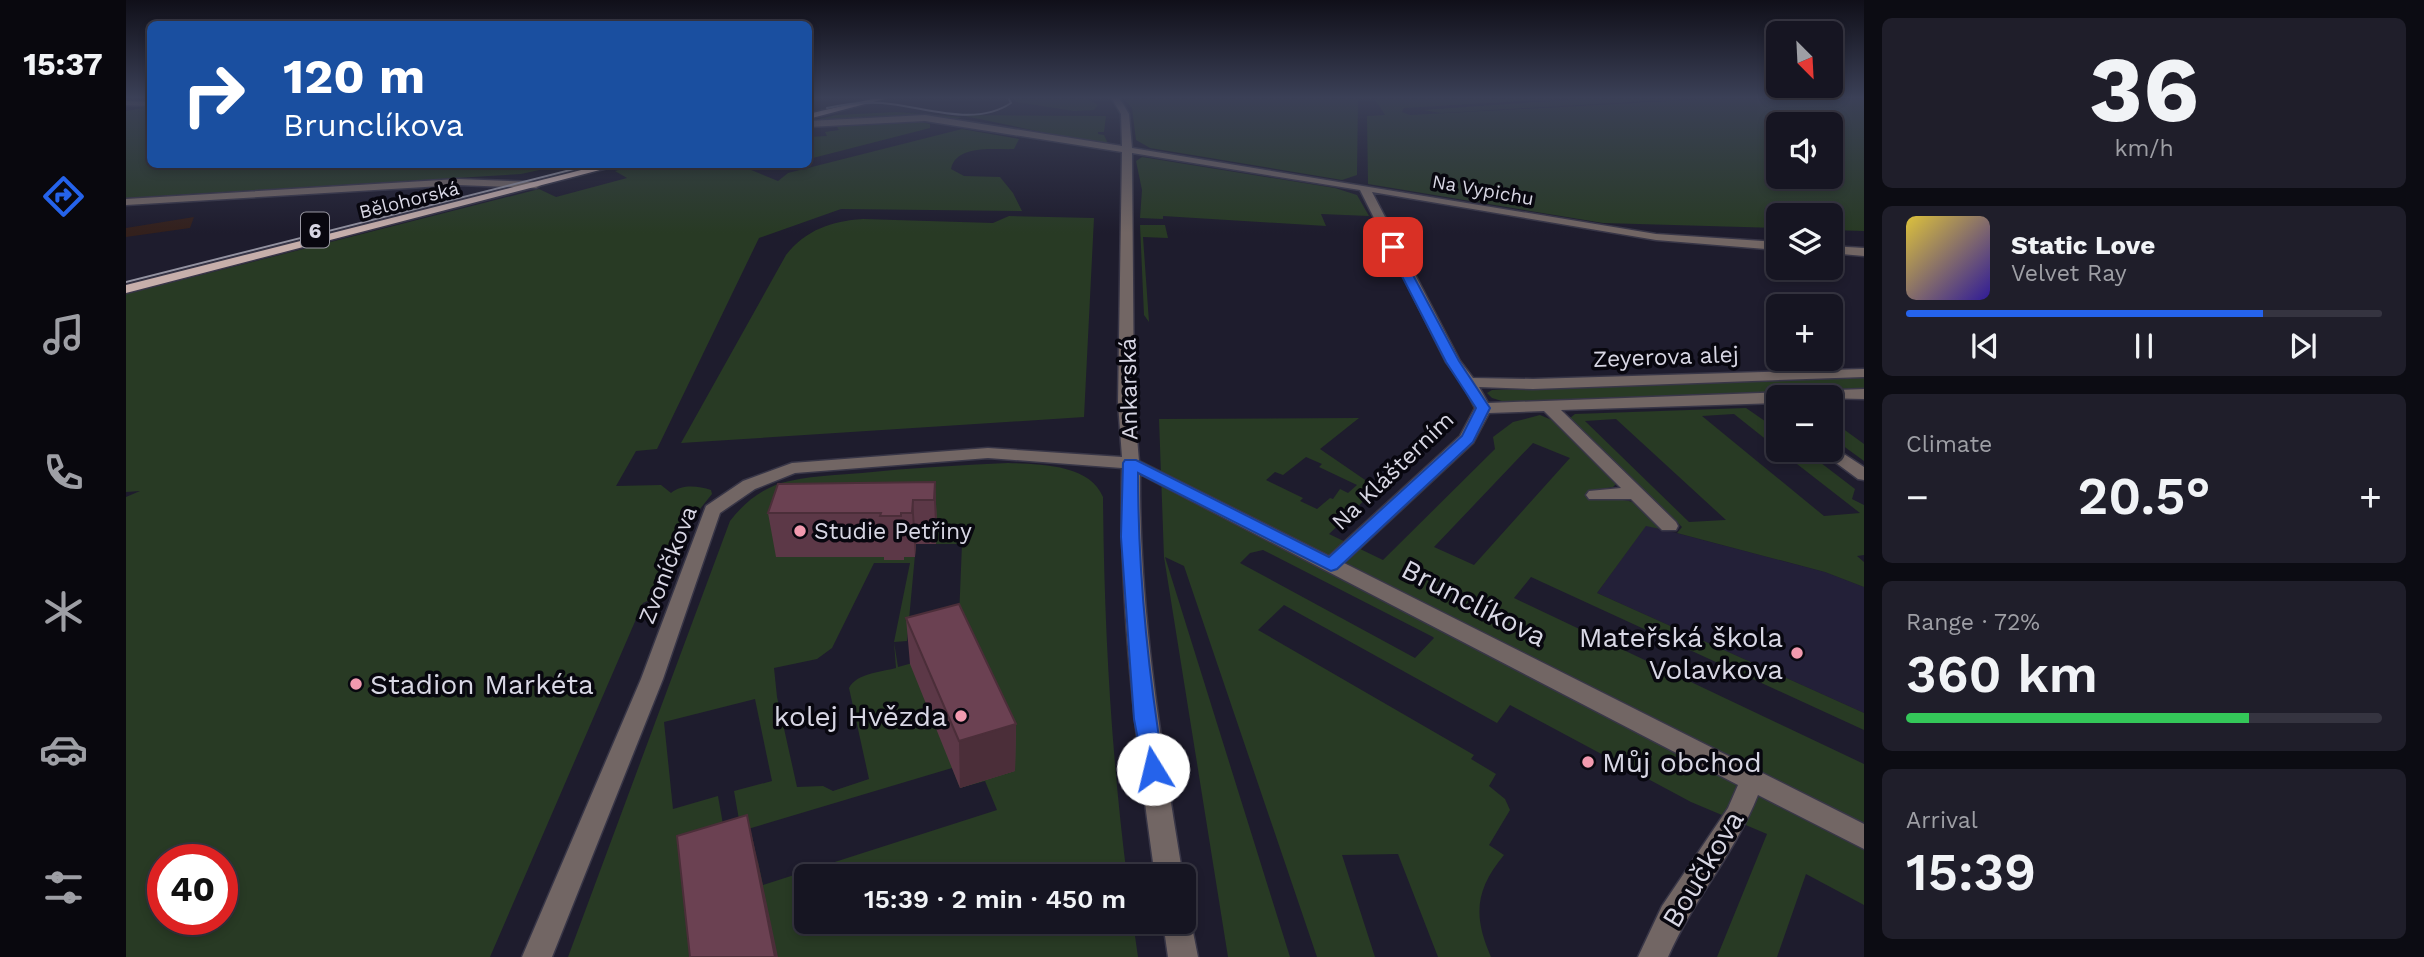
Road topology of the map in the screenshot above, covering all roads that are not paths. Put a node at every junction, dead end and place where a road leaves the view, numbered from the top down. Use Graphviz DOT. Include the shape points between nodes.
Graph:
graph roads {
  1 [pos="1085,144"];
  2 [pos="1125,144"];
  3 [pos="1125,150"];
  4 [pos="566,168"];
  5 [pos="604,168"];
  6 [pos="504,184"];
  7 [pos="536,186"];
  8 [pos="1364,187"];
  9 [pos="126,202"];
  10 [pos="1766,245"];
  11 [pos="1843,250"];
  12 [pos="1864,251"];
  13 [pos="126,277"];
  14 [pos="126,289"];
  15 [pos="1864,373"];
  16 [pos="1469,382"];
  17 [pos="1864,394"];
  18 [pos="1843,395"];
  19 [pos="1766,398"];
  20 [pos="1548,406"];
  21 [pos="1483,408"];
  22 [pos="1843,460"];
  23 [pos="1130,463"];
  24 [pos="1864,475"];
  25 [pos="1635,493"];
  26 [pos="1595,495"];
  27 [pos="1669,526"];
  28 [pos="1331,565"];
  29 [pos="1752,780"];
  30 [pos="1864,837"];
  31 [pos="1167,864"];
  32 [pos="1179,934"];
  33 [pos="537,957"];
  34 [pos="1183,957"];
  35 [pos="1653,957"];
  1 -- 3 [label="street, Na Vypichu"];
  2 -- 3 [label="street, Ankarská"];
  3 -- 8 [label="street, Na Vypichu"];
  3 -- 23 [label="street, Ankarská"];
  4 -- 6 [label="main road, Bělohorská / 6"];
  5 -- 7 [label="main road, Bělohorská / 6"];
  6 -- 7 [label="street"];
  6 -- 9 [label="street" via="458,182"];
  6 -- 13 [label="main road, Bělohorská / 6"];
  7 -- 14 [label="main road, Bělohorská / 6"];
  8 -- 10 [label="street, Na Vypichu" via="1656,237"];
  8 -- 16 [label="street, Na Klášterním" via="1452,362"];
  11 -- 12 [label="street"];
  15 -- 16 [label="street, Zeyerova alej"];
  16 -- 21 [label="street, Na Klášterním"];
  17 -- 18 [label="street"];
  19 -- 20 [label="street, Zeyerova alej"];
  20 -- 21 [label="street, Zeyerova alej"];
  20 -- 25 [label="street"];
  21 -- 28 [label="street, Na Klášterním" via="1467,439"];
  22 -- 24 [label="street"];
  23 -- 28 [label="street, Brunclíkova"];
  23 -- 31 [label="street, Ankarská" via="1130,537 1145,719"];
  23 -- 33 [label="street, Zvoníčkova" via="988,453 792,468 749,485 712,510 652,679"];
  25 -- 26 [label="street"];
  25 -- 27 [label="street"];
  28 -- 29 [label="street, Brunclíkova"];
  29 -- 30 [label="street, Brunclíkova"];
  29 -- 35 [label="street, Boučkova" via="1738,814 1672,916"];
  32 -- 34 [label="street"];
}
